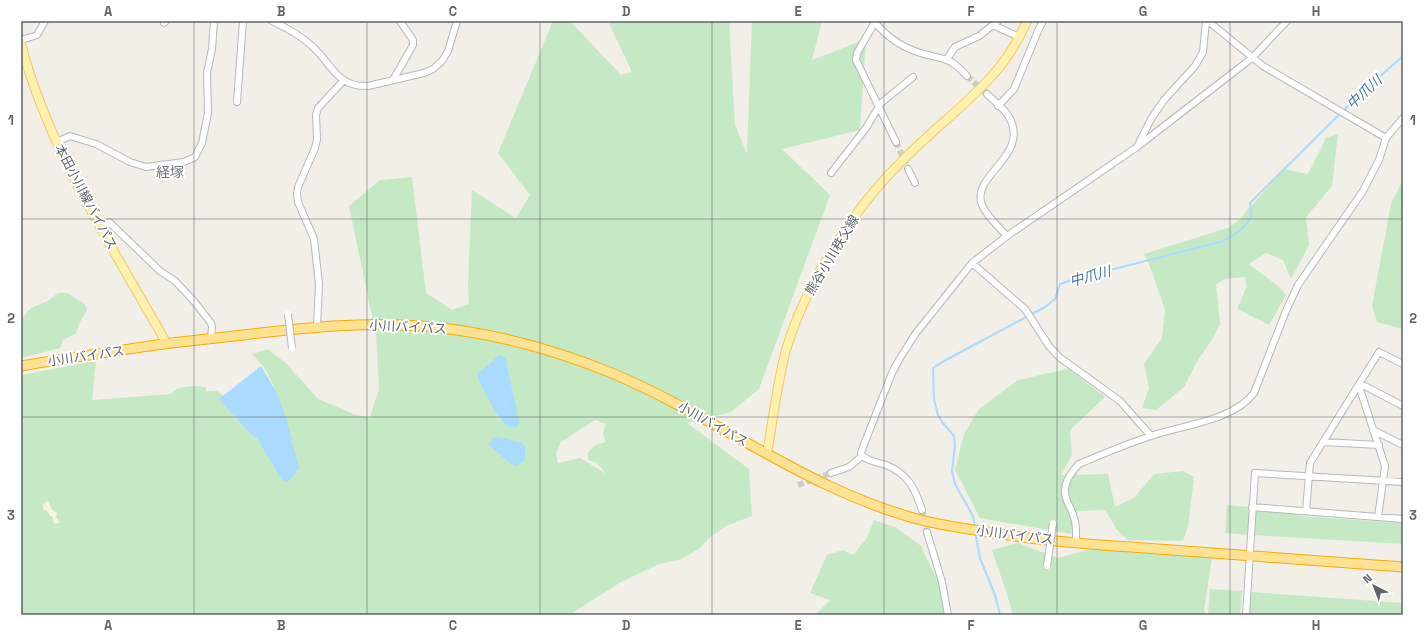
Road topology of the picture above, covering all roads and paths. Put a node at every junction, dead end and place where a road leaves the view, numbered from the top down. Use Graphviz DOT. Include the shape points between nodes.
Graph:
graph roads {
  1 [pos="46,21"];
  2 [pos="214,21"];
  3 [pos="243,21"];
  4 [pos="272,21"];
  5 [pos="400,21"];
  6 [pos="457,21"];
  7 [pos="1027,21"];
  8 [pos="1043,21"];
  9 [pos="1207,21"];
  10 [pos="1287,21"];
  11 [pos="875,22"];
  12 [pos="996,23"];
  13 [pos="1019,37"];
  14 [pos="21,40"];
  15 [pos="21,44"];
  16 [pos="1252,58"];
  17 [pos="947,59"];
  18 [pos="967,76"];
  19 [pos="913,77"];
  20 [pos="393,80"];
  21 [pos="342,81"];
  22 [pos="987,94"];
  23 [pos="237,102"];
  24 [pos="879,106"];
  25 [pos="998,106"];
  26 [pos="1403,118"];
  27 [pos="1386,138"];
  28 [pos="57,142"];
  29 [pos="896,142"];
  30 [pos="1137,147"];
  31 [pos="908,169"];
  32 [pos="831,173"];
  33 [pos="915,183"];
  34 [pos="100,227"];
  35 [pos="1007,236"];
  36 [pos="972,263"];
  37 [pos="288,314"];
  38 [pos="317,326"];
  39 [pos="211,339"];
  40 [pos="167,344"];
  41 [pos="292,348"];
  42 [pos="1403,364"];
  43 [pos="21,366"];
  44 [pos="1359,386"];
  45 [pos="1403,406"];
  46 [pos="1373,430"];
  47 [pos="1151,436"];
  48 [pos="1323,442"];
  49 [pos="1379,445"];
  50 [pos="1403,445"];
  51 [pos="767,454"];
  52 [pos="862,456"];
  53 [pos="831,473"];
  54 [pos="1308,476"];
  55 [pos="1383,480"];
  56 [pos="1403,482"];
  57 [pos="1252,507"];
  58 [pos="922,510"];
  59 [pos="1306,511"];
  60 [pos="1378,517"];
  61 [pos="1403,519"];
  62 [pos="1053,523"];
  63 [pos="927,532"];
  64 [pos="1076,543"];
  65 [pos="1249,555"];
  66 [pos="1047,566"];
  67 [pos="1403,567"];
  68 [pos="948,615"];
  69 [pos="1246,615"];
  1 -- 14 [label="street" via="37,35"];
  2 -- 28 [label="street" via="207,73 208,113 202,143 195,157 184,162 146,167 130,162 96,144 70,136"];
  3 -- 23 [label="street"];
  4 -- 21 [label="street" via="295,33 313,47"];
  5 -- 20 [label="street" via="413,40 413,46"];
  6 -- 20 [label="street" via="448,51 442,61 424,73"];
  7 -- 13 [label="main road, 熊谷小川秩父線"];
  8 -- 25 [label="street" via="1014,89"];
  9 -- 16 [label="street"];
  9 -- 30 [label="street" via="1203,52 1195,66 1164,100"];
  10 -- 16 [label="street"];
  11 -- 17 [label="street" via="887,36 904,46"];
  11 -- 24 [label="street" via="857,53 856,60"];
  12 -- 13 [label="street"];
  12 -- 17 [label="street" via="979,36 955,47"];
  13 -- 51 [label="main road, 熊谷小川秩父線" via="992,76 903,160 868,199 832,250 804,302 787,349"];
  15 -- 28 [label="main road, 本田小川線バイパス" via="39,102"];
  16 -- 27 [label="street"];
  16 -- 30 [label="street"];
  17 -- 18 [label="street"];
  19 -- 24 [label="street" via="885,98"];
  20 -- 21 [label="street" via="368,86"];
  21 -- 38 [label="street" via="318,108 315,148 296,194 314,239 319,284"];
  22 -- 25 [label="street"];
  24 -- 29 [label="street"];
  24 -- 32 [label="street" via="866,128"];
  25 -- 35 [label="street" via="1009,118 1013,142 1003,161 992,171 981,195 986,212"];
  26 -- 27 [label="street"];
  27 -- 47 [label="street" via="1379,160 1363,191 1298,285 1254,393 1248,401 1231,412"];
  28 -- 34 [label="main road, 本田小川線バイパス"];
  30 -- 35 [label="street"];
  31 -- 33 [label="street"];
  34 -- 39 [label="street" via="110,222 160,271 175,281 211,323"];
  34 -- 40 [label="main road, 本田小川線バイパス"];
  35 -- 36 [label="street"];
  36 -- 47 [label="street" via="1025,309 1059,357 1120,401"];
  36 -- 52 [label="street" via="916,333 900,358 863,447"];
  37 -- 41 [label="street, bridge"];
  38 -- 39 [label="highway, 小川バイパス"];
  38 -- 51 [label="highway, 小川バイパス" via="420,326 486,335 521,343 582,362 642,386"];
  39 -- 40 [label="highway, 小川バイパス"];
  40 -- 43 [label="highway, 小川バイパス"];
  42 -- 44 [label="street" via="1379,352"];
  44 -- 45 [label="street" via="1365,386"];
  44 -- 46 [label="street"];
  44 -- 48 [label="street"];
  46 -- 49 [label="street"];
  46 -- 50 [label="street"];
  47 -- 64 [label="street" via="1079,464 1070,473 1065,490 1076,524"];
  48 -- 49 [label="street"];
  48 -- 54 [label="street" via="1310,463"];
  49 -- 55 [label="street" via="1386,466"];
  51 -- 64 [label="highway, 小川バイパス" via="833,488 925,521 1005,535"];
  52 -- 53 [label="street" via="849,467"];
  52 -- 58 [label="street" via="902,474 914,489"];
  54 -- 55 [label="street"];
  54 -- 57 [label="street" via="1255,473"];
  54 -- 59 [label="street"];
  55 -- 56 [label="street"];
  55 -- 60 [label="street"];
  57 -- 59 [label="street"];
  57 -- 65 [label="street"];
  59 -- 60 [label="street"];
  60 -- 61 [label="street"];
  62 -- 66 [label="street, bridge"];
  63 -- 68 [label="street" via="942,582"];
  64 -- 65 [label="highway, 小川バイパス"];
  65 -- 67 [label="highway, 小川バイパス"];
  65 -- 69 [label="street"];
}
